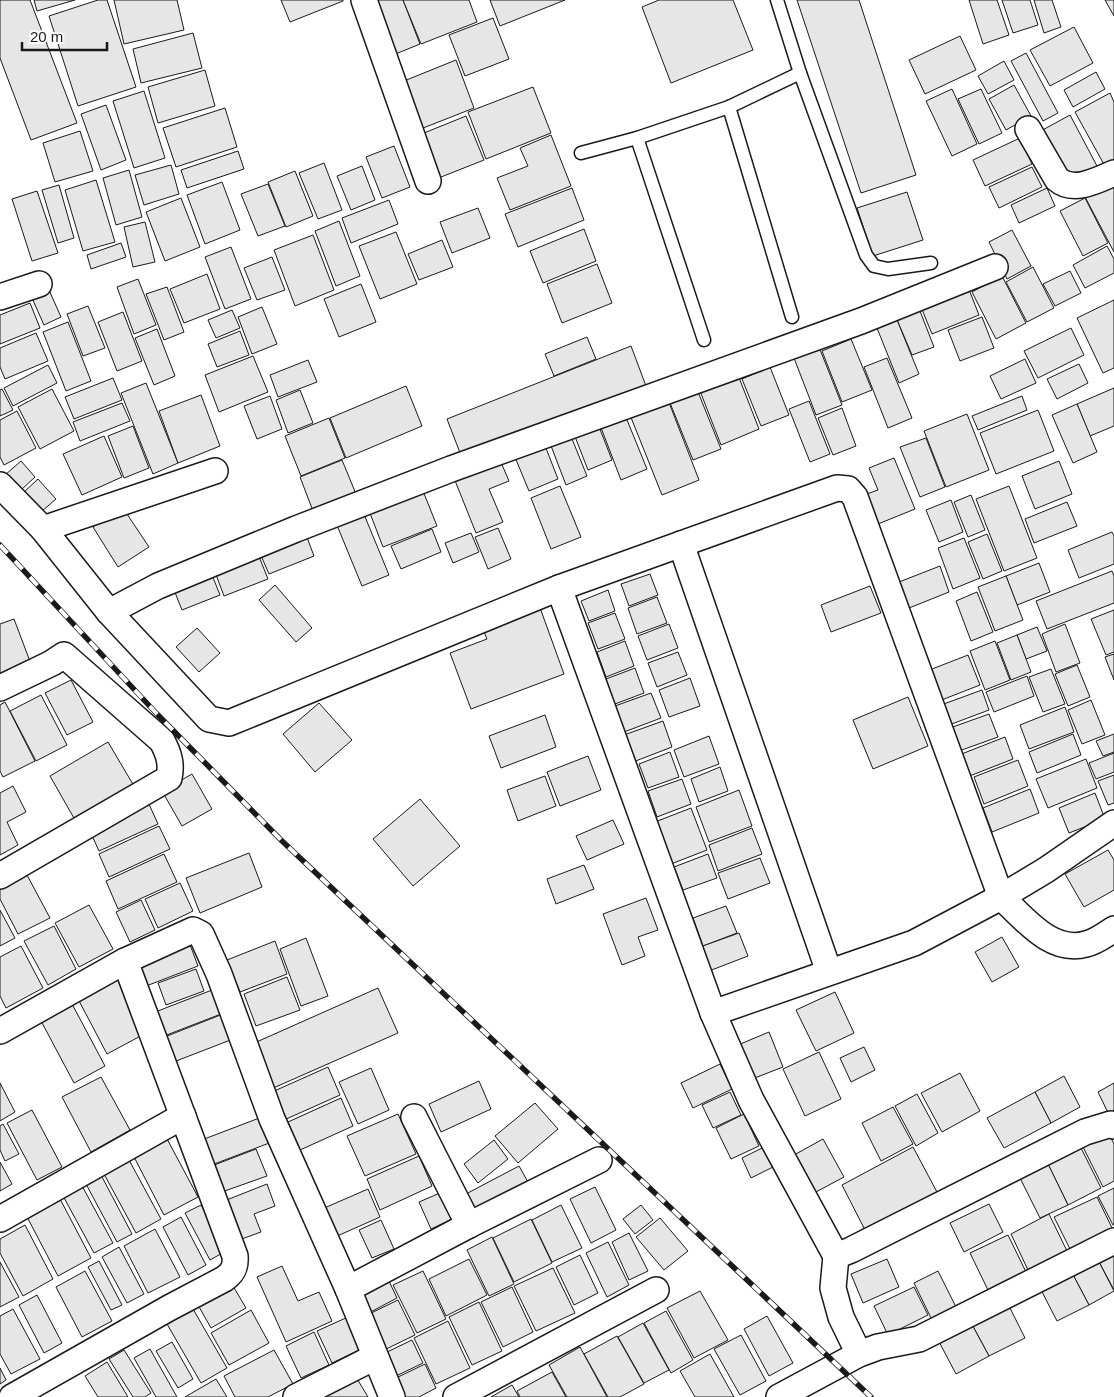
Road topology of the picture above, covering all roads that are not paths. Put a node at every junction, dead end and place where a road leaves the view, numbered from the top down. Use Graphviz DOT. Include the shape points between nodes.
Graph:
graph roads {
  1 [pos="364,0"];
  2 [pos="777,0"];
  3 [pos="800,73"];
  4 [pos="729,107"];
  5 [pos="1028,129"];
  6 [pos="637,138"];
  7 [pos="581,153"];
  8 [pos="1114,174"];
  9 [pos="428,180"];
  10 [pos="931,262"];
  11 [pos="995,267"];
  12 [pos="39,284"];
  13 [pos="0,297"];
  14 [pos="792,317"];
  15 [pos="704,340"];
  16 [pos="215,471"];
  17 [pos="0,485"];
  18 [pos="43,529"];
  19 [pos="681,544"];
  20 [pos="559,588"];
  21 [pos="109,612"];
  22 [pos="0,688"];
  23 [pos="1114,823"];
  24 [pos="0,876"];
  25 [pos="1002,896"];
  26 [pos="1114,929"];
  27 [pos="126,961"];
  28 [pos="828,972"];
  29 [pos="713,1013"];
  30 [pos="0,1031"];
  31 [pos="183,1116"];
  32 [pos="414,1117"];
  33 [pos="1114,1126"];
  34 [pos="599,1160"];
  35 [pos="0,1219"];
  36 [pos="469,1225"];
  37 [pos="1114,1241"];
  38 [pos="836,1256"];
  39 [pos="348,1289"];
  40 [pos="656,1290"];
  41 [pos="859,1354"];
  42 [pos="375,1358"];
  43 [pos="12,1397"];
  44 [pos="296,1397"];
  45 [pos="392,1397"];
  46 [pos="456,1397"];
  47 [pos="779,1397"];
  1 -- 9 [label="street"];
  2 -- 3 [label="lane"];
  3 -- 4 [label="lane"];
  3 -- 10 [label="lane" via="866,255 874,266 888,269"];
  4 -- 6 [label="lane"];
  4 -- 14 [label="lane"];
  5 -- 8 [label="street" via="1063,185 1074,187"];
  6 -- 7 [label="lane"];
  6 -- 15 [label="lane"];
  11 -- 21 [label="street" via="861,322 296,528 158,586"];
  12 -- 13 [label="street"];
  16 -- 18 [label="street"];
  17 -- 18 [label="street"];
  18 -- 21 [label="street"];
  19 -- 20 [label="street"];
  19 -- 25 [label="street" via="836,488 848,489 856,497"];
  19 -- 28 [label="street"];
  20 -- 21 [label="street" via="229,723 209,719"];
  20 -- 29 [label="street"];
  22 -- 24 [label="street" via="64,655 162,741 170,754 171,770 170,778"];
  23 -- 25 [label="street"];
  25 -- 26 [label="street" via="1042,934 1062,945 1086,944"];
  25 -- 28 [label="street" via="914,942"];
  27 -- 30 [label="street"];
  27 -- 31 [label="street"];
  27 -- 39 [label="street" via="193,930 201,934 272,1119"];
  28 -- 29 [label="street"];
  29 -- 38 [label="street" via="750,1100"];
  31 -- 35 [label="street"];
  31 -- 43 [label="street" via="235,1256 232,1273"];
  32 -- 36 [label="street"];
  33 -- 38 [label="street" via="1099,1126 1085,1132"];
  34 -- 36 [label="street"];
  36 -- 39 [label="street"];
  37 -- 41 [label="street" via="919,1339"];
  38 -- 41 [label="street" via="833,1288 841,1317"];
  39 -- 42 [label="street"];
  40 -- 46 [label="street"];
  41 -- 47 [label="street"];
  42 -- 44 [label="street"];
  42 -- 45 [label="street"];
}
